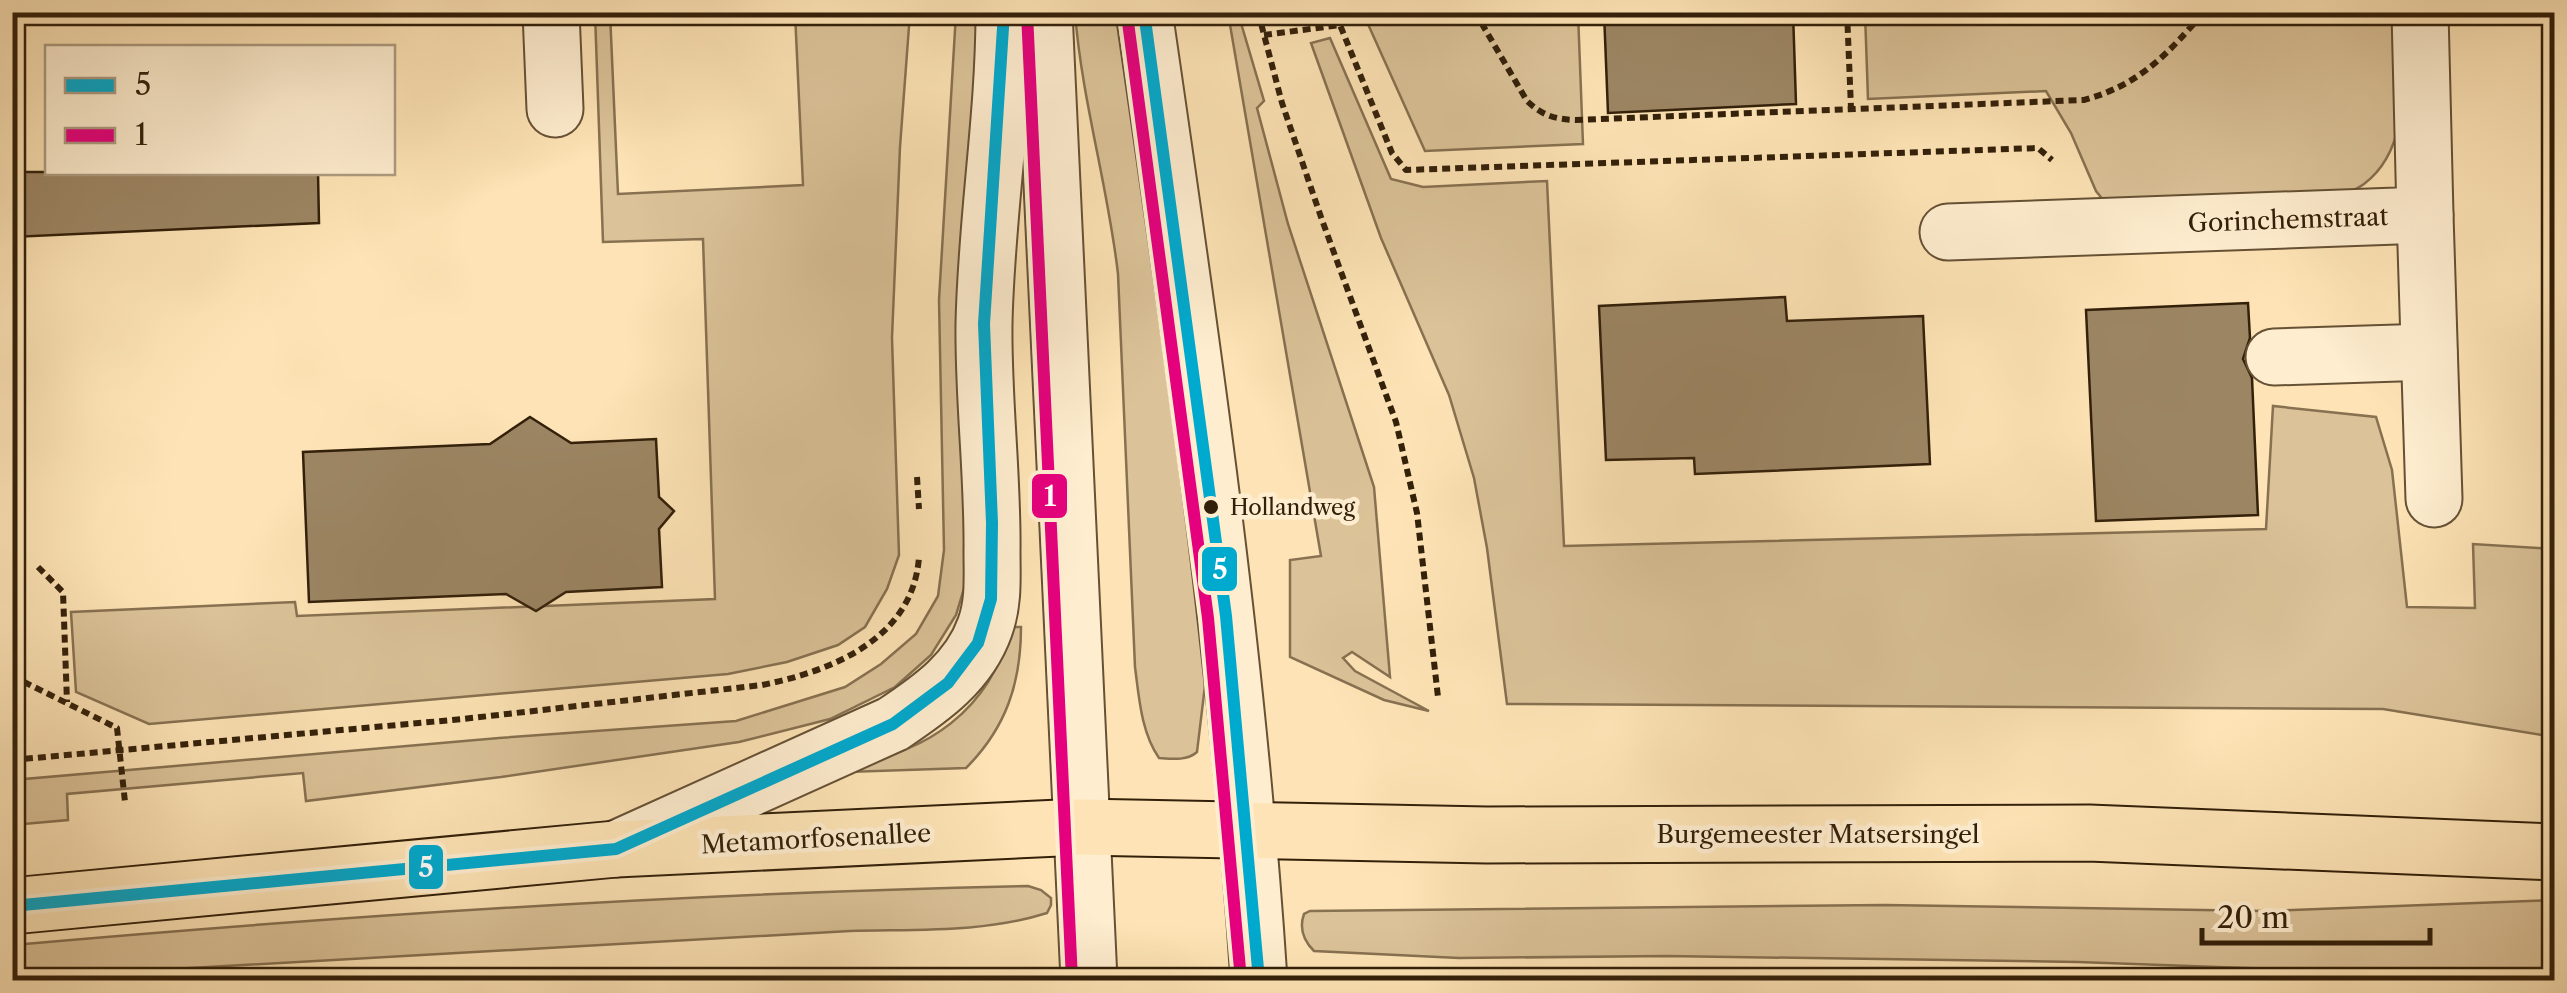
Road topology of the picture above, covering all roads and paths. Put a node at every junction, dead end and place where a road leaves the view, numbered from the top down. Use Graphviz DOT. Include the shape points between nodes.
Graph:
graph roads {
  1 [pos="551,12"];
  2 [pos="1004,12"];
  3 [pos="1044,12"];
  4 [pos="1144,12"];
  5 [pos="1258,12"];
  6 [pos="1474,12"];
  7 [pos="1848,12"];
  8 [pos="2204,12"];
  9 [pos="2420,12"];
  10 [pos="1264,35"];
  11 [pos="1851,108"];
  12 [pos="555,109"];
  13 [pos="2425,216"];
  14 [pos="2088,226"];
  15 [pos="1948,232"];
  16 [pos="2430,352"];
  17 [pos="2274,358"];
  18 [pos="2434,500"];
  19 [pos="38,566"];
  20 [pos="910,597"];
  21 [pos="12,676"];
  22 [pos="1438,697"];
  23 [pos="66,702"];
  24 [pos="119,750"];
  25 [pos="12,760"];
  26 [pos="124,802"];
  27 [pos="1081,826"];
  28 [pos="1250,830"];
  29 [pos="616,849"];
  30 [pos="2554,852"];
  31 [pos="12,906"];
  32 [pos="1090,980"];
  33 [pos="1260,980"];
  1 -- 12 [label="street"];
  2 -- 29 [label="street" via="984,323 992,504 992,606 984,631 956,677 893,724"];
  3 -- 27 [label="street"];
  4 -- 28 [label="street" via="1196,371"];
  5 -- 10 [label="path"];
  6 -- 11 [label="path" via="1527,101 1554,119"];
  7 -- 11 [label="path"];
  8 -- 11 [label="path" via="2150,68 2116,91 2084,100"];
  9 -- 13 [label="street, Gorinchemstraat"];
  10 -- 14 [label="path" via="1340,25 1392,153 1406,170 2038,148 2063,168"];
  10 -- 22 [label="path" via="1396,422 1417,513"];
  13 -- 14 [label="street, Gorinchemstraat"];
  13 -- 16 [label="street"];
  14 -- 15 [label="street, Gorinchemstraat"];
  16 -- 17 [label="street"];
  16 -- 18 [label="street"];
  19 -- 23 [label="path" via="64,592"];
  20 -- 24 [label="path" via="889,629 807,676 463,719"];
  21 -- 23 [label="path"];
  23 -- 24 [label="path" via="117,728"];
  24 -- 25 [label="path"];
  24 -- 26 [label="path"];
  27 -- 28 [label="main road, Burgemeester Matsersingel"];
  27 -- 29 [label="main road, Metamorfosenallee"];
  27 -- 32 [label="street"];
  28 -- 30 [label="main road, Burgemeester Matsersingel" via="1487,836 2088,833"];
  28 -- 33 [label="street"];
  29 -- 31 [label="main road, Metamorfosenallee"];
}
